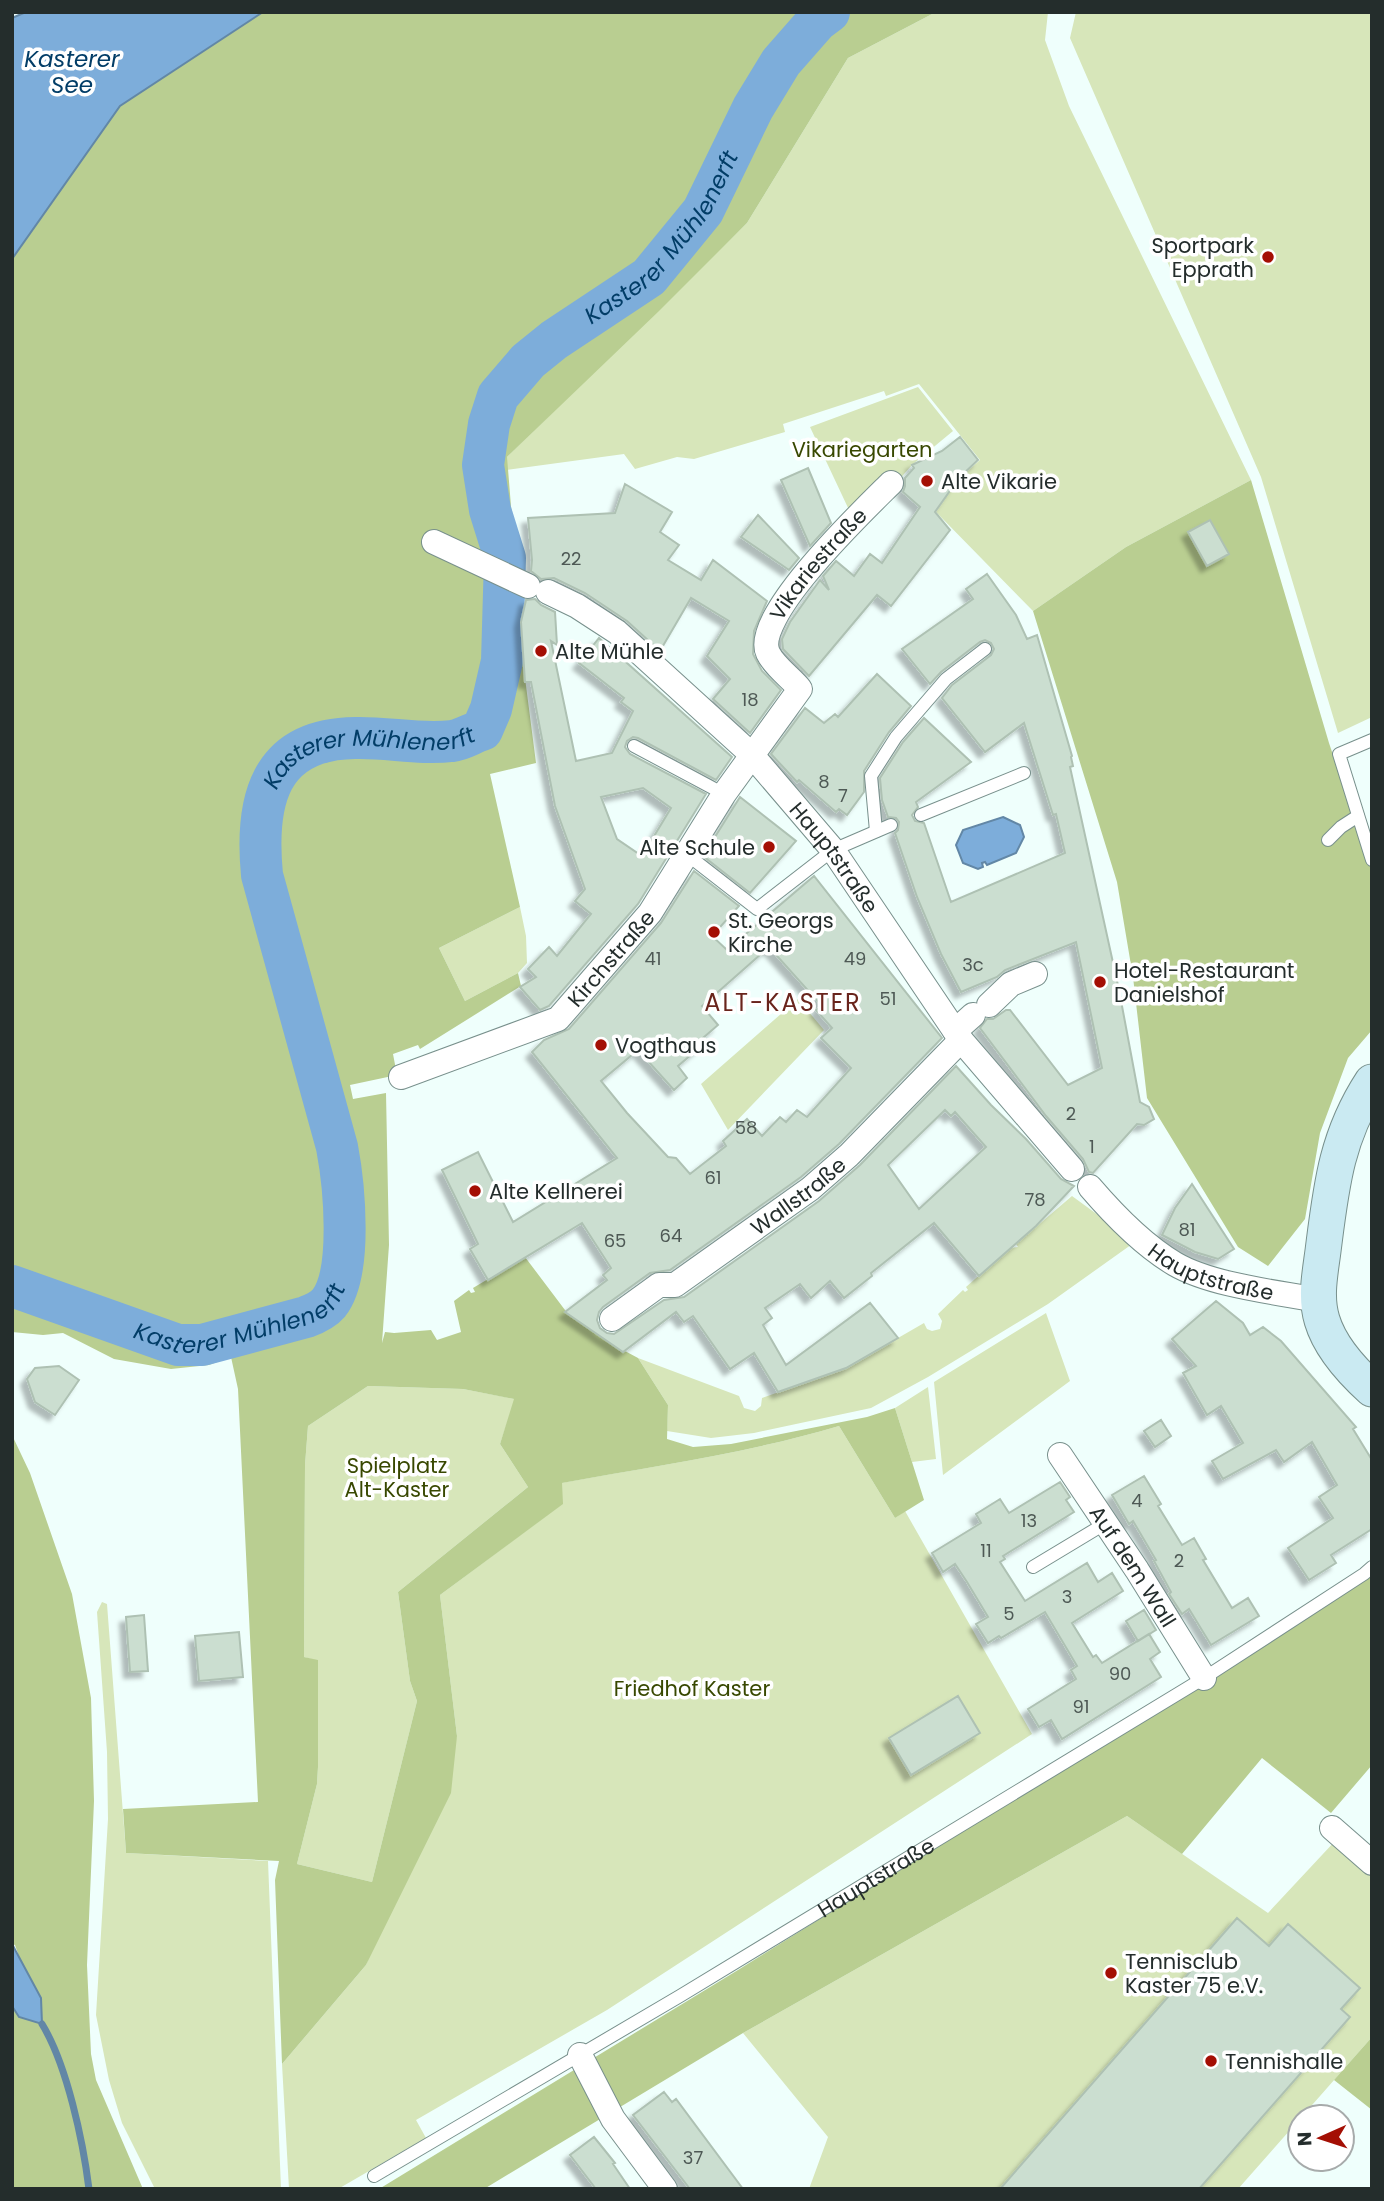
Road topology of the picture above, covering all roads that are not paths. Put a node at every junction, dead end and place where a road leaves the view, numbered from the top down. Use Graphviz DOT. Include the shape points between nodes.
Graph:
graph roads {
  1 [pos="891,483"];
  2 [pos="434,542"];
  3 [pos="985,649"];
  4 [pos="1372,740"];
  5 [pos="634,746"];
  6 [pos="751,754"];
  7 [pos="1024,773"];
  8 [pos="724,794"];
  9 [pos="921,815"];
  10 [pos="1358,816"];
  11 [pos="891,825"];
  12 [pos="876,831"];
  13 [pos="1328,840"];
  14 [pos="834,850"];
  15 [pos="685,853"];
  16 [pos="1372,860"];
  17 [pos="1035,974"];
  18 [pos="970,1023"];
  19 [pos="396,1079"];
  20 [pos="1372,1082"];
  21 [pos="1072,1169"];
  22 [pos="1090,1188"];
  23 [pos="1317,1300"];
  24 [pos="612,1319"];
  25 [pos="1372,1389"];
  26 [pos="1060,1455"];
  27 [pos="1106,1523"];
  28 [pos="1033,1567"];
  29 [pos="1372,1567"];
  30 [pos="1204,1678"];
  31 [pos="1332,1828"];
  32 [pos="1372,1863"];
  33 [pos="580,2055"];
  34 [pos="374,2176"];
  35 [pos="665,2189"];
  1 -- 6 [label="street, Vikariestraße" via="831,543 781,607 768,633 768,653 800,689"];
  2 -- 6 [label="street, Hauptstraße" via="577,606 617,632"];
  3 -- 12 [label="lane" via="946,679 896,737 871,776"];
  4 -- 10 [label="lane" via="1339,754"];
  5 -- 8 [label="lane"];
  6 -- 8 [label="street, Kirchstraße"];
  6 -- 14 [label="street, Hauptstraße"];
  7 -- 9 [label="lane"];
  8 -- 15 [label="street, Kirchstraße"];
  10 -- 13 [label="lane"];
  10 -- 16 [label="lane"];
  11 -- 12 [label="lane"];
  12 -- 14 [label="lane"];
  14 -- 15 [label="lane" via="757,909"];
  14 -- 18 [label="street, Hauptstraße"];
  15 -- 19 [label="street, Kirchstraße" via="650,913 558,1019"];
  17 -- 18 [label="street, Wallstraße" via="1011,985"];
  18 -- 21 [label="street, Hauptstraße"];
  18 -- 24 [label="street, Wallstraße" via="849,1155 810,1189 675,1285 659,1285"];
  20 -- 23 [label="street" via="1345,1133 1332,1177"];
  22 -- 23 [label="street, Hauptstraße" via="1175,1264 1208,1277"];
  23 -- 25 [label="street" via="1329,1338"];
  26 -- 27 [label="street, Auf dem Wall"];
  27 -- 28 [label="lane"];
  27 -- 30 [label="street, Auf dem Wall"];
  29 -- 30 [label="lane, Hauptstraße"];
  30 -- 33 [label="lane, Hauptstraße"];
  31 -- 32 [label="street"];
  33 -- 34 [label="lane, Hauptstraße"];
  33 -- 35 [label="street" via="613,2119"];
}
